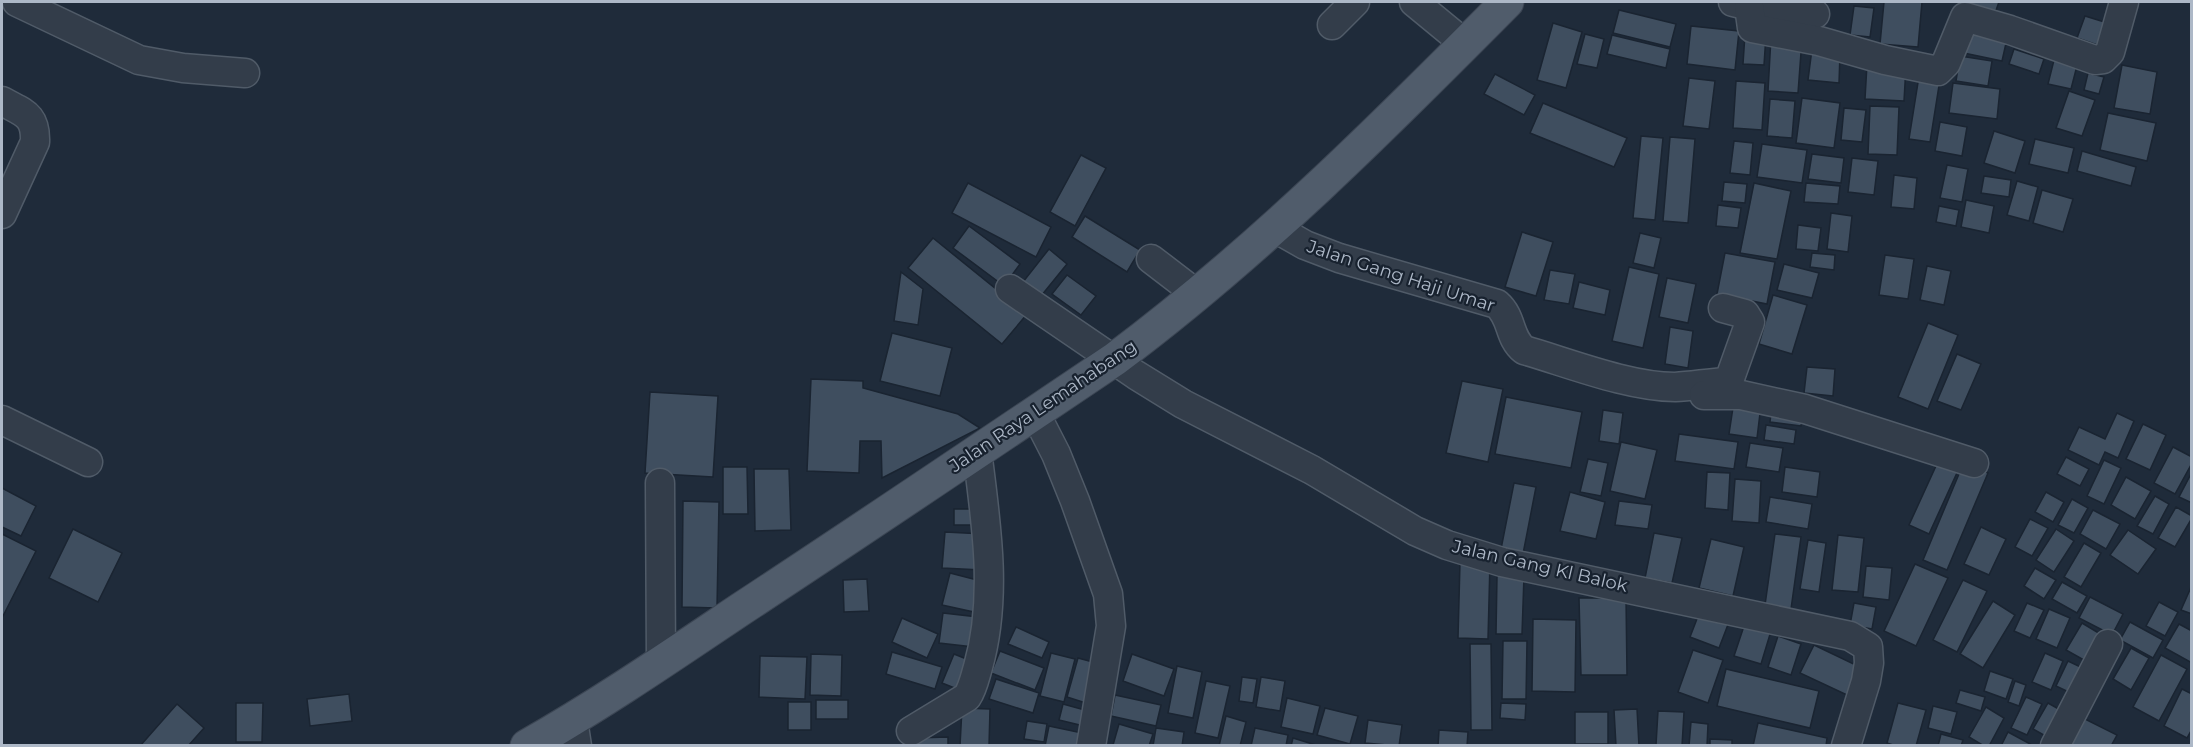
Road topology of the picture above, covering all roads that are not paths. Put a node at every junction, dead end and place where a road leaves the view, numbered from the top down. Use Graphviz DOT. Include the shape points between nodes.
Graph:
graph roads {
  1 [pos="17,2"];
  2 [pos="1355,2"];
  3 [pos="1414,2"];
  4 [pos="1507,2"];
  5 [pos="2124,2"];
  6 [pos="1740,4"];
  7 [pos="1815,14"];
  8 [pos="1332,25"];
  9 [pos="1465,44"];
  10 [pos="245,73"];
  11 [pos="2,101"];
  12 [pos="2,214"];
  13 [pos="1275,228"];
  14 [pos="1151,259"];
  15 [pos="1010,289"];
  16 [pos="1198,295"];
  17 [pos="1723,308"];
  18 [pos="1115,359"];
  19 [pos="1609,375"];
  20 [pos="1730,378"];
  21 [pos="1784,393"];
  22 [pos="1035,413"];
  23 [pos="2,420"];
  24 [pos="977,451"];
  25 [pos="88,462"];
  26 [pos="1974,463"];
  27 [pos="660,483"];
  28 [pos="2108,644"];
  29 [pos="662,662"];
  30 [pos="911,731"];
  31 [pos="574,733"];
  32 [pos="527,746"];
  33 [pos="1091,746"];
  34 [pos="1846,746"];
  35 [pos="2055,746"];
  1 -- 10 [label="street" via="140,60"];
  2 -- 8 [label="street"];
  3 -- 9 [label="street"];
  4 -- 9 [label="main road, Jalan Raya Lemahabang"];
  5 -- 6 [label="street" via="2110,51 2103,59 2095,60 1965,17 1946,63 1938,71 1752,28"];
  6 -- 7 [label="street" via="1761,2"];
  9 -- 13 [label="main road, Jalan Raya Lemahabang"];
  11 -- 12 [label="street" via="29,116 36,131 35,142"];
  13 -- 16 [label="main road, Jalan Raya Lemahabang"];
  13 -- 19 [label="street, Jalan Gang Haji Umar" via="1339,258 1497,304 1505,311 1516,344 1524,350"];
  14 -- 16 [label="street"];
  15 -- 18 [label="street"];
  16 -- 18 [label="main road, Jalan Raya Lemahabang"];
  17 -- 20 [label="street" via="1745,314 1750,322"];
  18 -- 22 [label="main road, Jalan Raya Lemahabang"];
  18 -- 34 [label="street, Jalan Gang Kl Balok" via="1176,400 1447,545 1502,561 1850,636 1868,647 1869,663"];
  19 -- 20 [label="street" via="1674,387 1726,382"];
  19 -- 26 [label="street" via="1618,385 1668,398 1741,395 1773,401"];
  20 -- 21 [label="street"];
  22 -- 24 [label="main road, Jalan Raya Lemahabang"];
  22 -- 33 [label="street" via="1075,501 1108,594 1111,626"];
  23 -- 25 [label="street"];
  24 -- 29 [label="main road, Jalan Raya Lemahabang"];
  24 -- 30 [label="street" via="986,520 989,608 981,657 967,697"];
  27 -- 29 [label="street"];
  28 -- 35 [label="street"];
  29 -- 31 [label="main road, Jalan Raya Lemahabang"];
  31 -- 32 [label="main road, Jalan Raya Lemahabang"];
}
